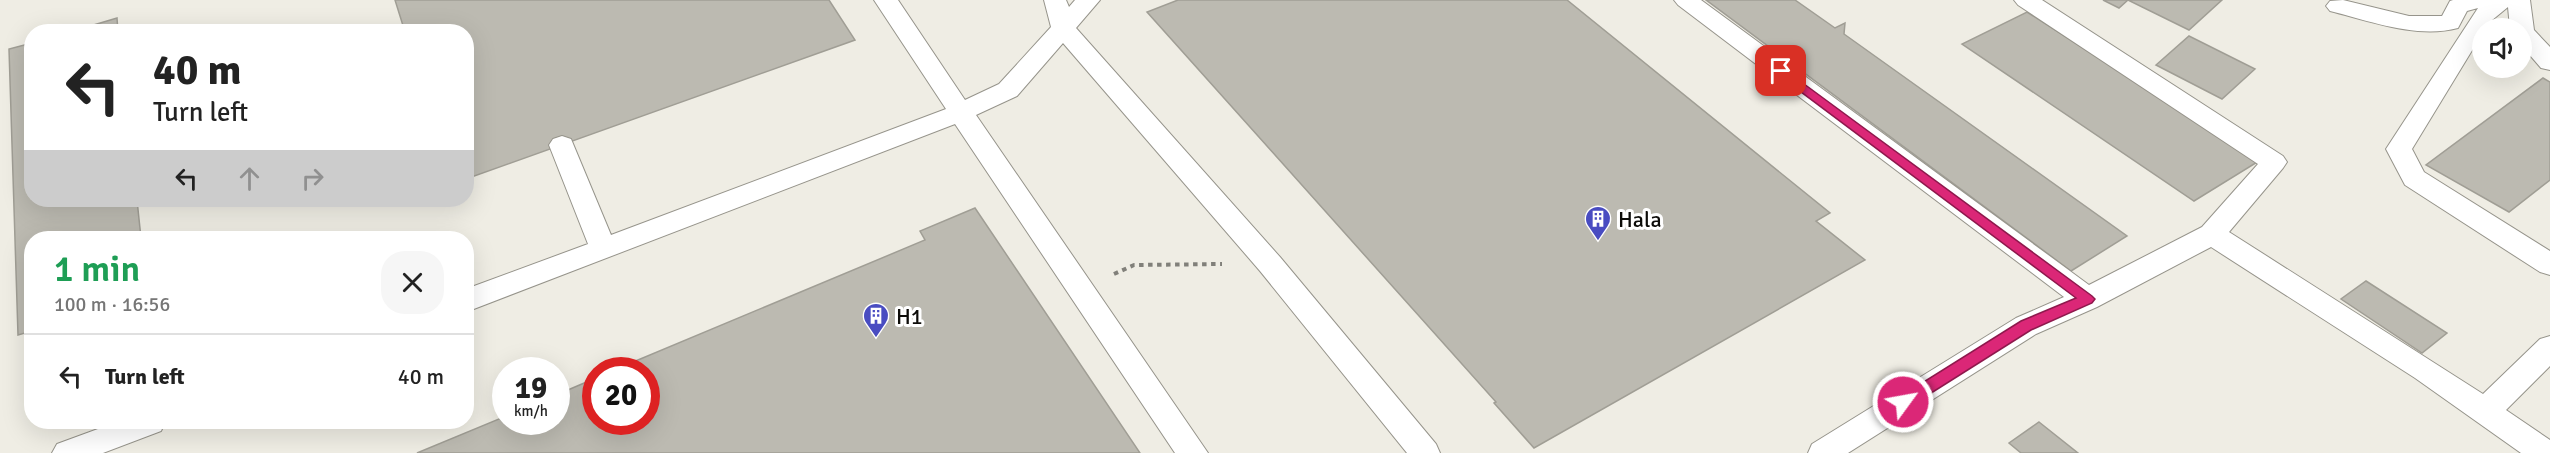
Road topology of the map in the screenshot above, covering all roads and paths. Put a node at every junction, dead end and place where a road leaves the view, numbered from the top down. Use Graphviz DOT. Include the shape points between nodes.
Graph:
graph roads {
  1 [pos="886,0"];
  2 [pos="1055,0"];
  3 [pos="1088,0"];
  4 [pos="1686,0"];
  5 [pos="2026,0"];
  6 [pos="2479,0"];
  7 [pos="2503,0"];
  8 [pos="2518,0"];
  9 [pos="2338,6"];
  10 [pos="1063,28"];
  11 [pos="2550,62"];
  12 [pos="961,112"];
  13 [pos="562,145"];
  14 [pos="2212,234"];
  15 [pos="603,248"];
  16 [pos="1270,264"];
  17 [pos="2550,265"];
  18 [pos="1080,291"];
  19 [pos="474,298"];
  20 [pos="2087,299"];
  21 [pos="2550,347"];
  22 [pos="2492,405"];
  23 [pos="131,429"];
  24 [pos="68,453"];
  25 [pos="1192,453"];
  26 [pos="1425,453"];
  27 [pos="1823,453"];
  28 [pos="2546,453"];
  1 -- 12 [label="lane"];
  2 -- 10 [label="lane"];
  3 -- 10 [label="lane"];
  4 -- 20 [label="lane"];
  5 -- 14 [label="lane" via="2274,162"];
  6 -- 9 [label="lane" via="2458,6 2450,23 2409,23"];
  7 -- 17 [label="lane" via="2482,16 2399,150 2414,178"];
  8 -- 11 [label="lane" via="2522,32"];
  10 -- 12 [label="lane" via="1008,90"];
  10 -- 16 [label="lane"];
  12 -- 15 [label="lane"];
  12 -- 18 [label="lane"];
  13 -- 15 [label="lane"];
  14 -- 20 [label="lane"];
  14 -- 28 [label="lane" via="2425,370"];
  15 -- 19 [label="lane"];
  16 -- 18 [label="path" via="1134,265"];
  16 -- 26 [label="lane"];
  18 -- 25 [label="lane"];
  20 -- 27 [label="lane" via="2026,326"];
  21 -- 22 [label="lane"];
  23 -- 24 [label="lane"];
}
